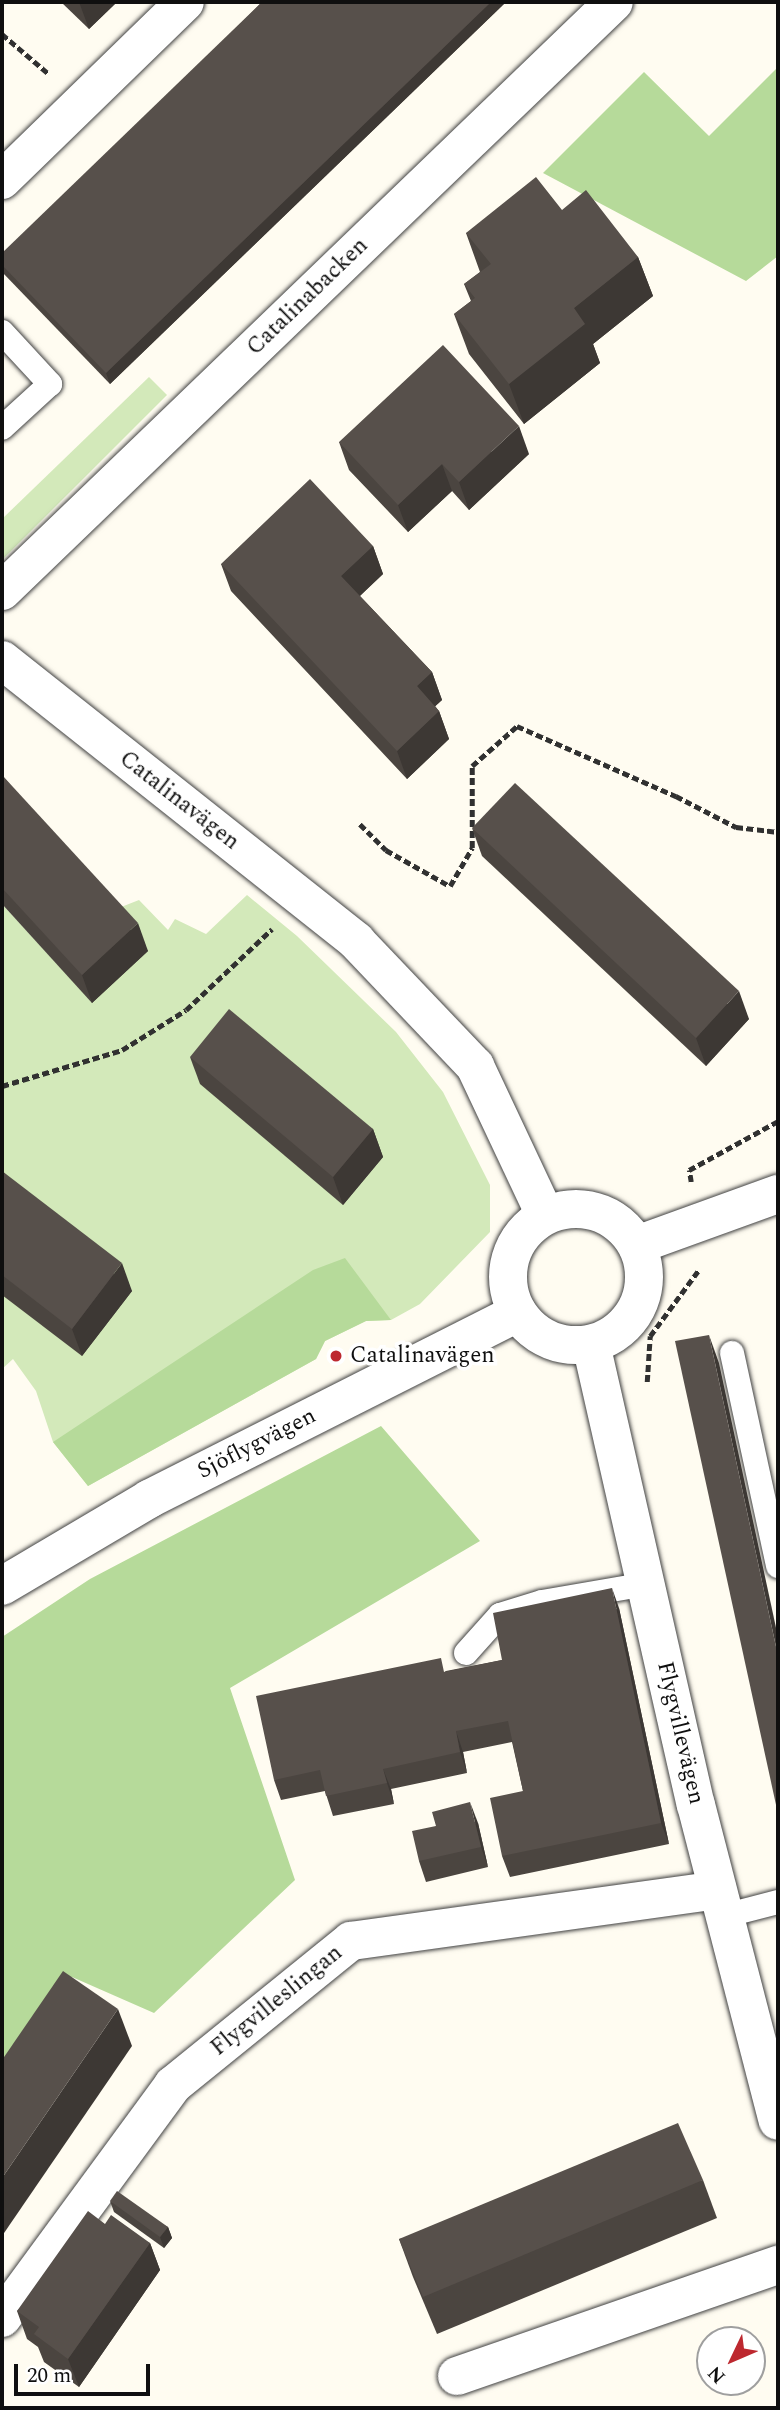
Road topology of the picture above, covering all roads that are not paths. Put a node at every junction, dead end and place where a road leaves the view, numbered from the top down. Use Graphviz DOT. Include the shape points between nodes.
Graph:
graph roads {
  1 [pos="185,2"];
  2 [pos="614,2"];
  3 [pos="2,180"];
  4 [pos="2,332"];
  5 [pos="2,428"];
  6 [pos="2,592"];
  7 [pos="2,660"];
  8 [pos="778,1194"];
  9 [pos="545,1216"];
  10 [pos="638,1245"];
  11 [pos="518,1313"];
  12 [pos="592,1344"];
  13 [pos="732,1353"];
  14 [pos="778,1566"];
  15 [pos="646,1584"];
  16 [pos="2,1586"];
  17 [pos="466,1653"];
  18 [pos="778,1902"];
  19 [pos="721,1903"];
  20 [pos="778,2120"];
  21 [pos="778,2265"];
  22 [pos="2,2318"];
  23 [pos="457,2376"];
  1 -- 3 [label="street"];
  2 -- 6 [label="street, Catalinabacken"];
  4 -- 5 [label="lane" via="50,384"];
  7 -- 9 [label="street, Catalinavägen" via="356,942 475,1066"];
  8 -- 10 [label="street"];
  9 -- 10 [label="street" via="567,1209 590,1210 610,1217"];
  9 -- 11 [label="street" via="526,1229 514,1248 509,1294"];
  10 -- 12 [label="street" via="644,1265 639,1305 627,1323"];
  11 -- 12 [label="street" via="550,1340"];
  11 -- 16 [label="street, Sjöflygvägen" via="149,1499"];
  12 -- 15 [label="street, Flygvillevägen"];
  13 -- 14 [label="lane"];
  15 -- 17 [label="lane" via="542,1602 500,1615"];
  15 -- 19 [label="street, Flygvillevägen"];
  18 -- 19 [label="lane"];
  19 -- 20 [label="street, Flygvillevägen"];
  19 -- 22 [label="street, Flygvilleslingan" via="351,1941 173,2085"];
  21 -- 23 [label="street"];
}
